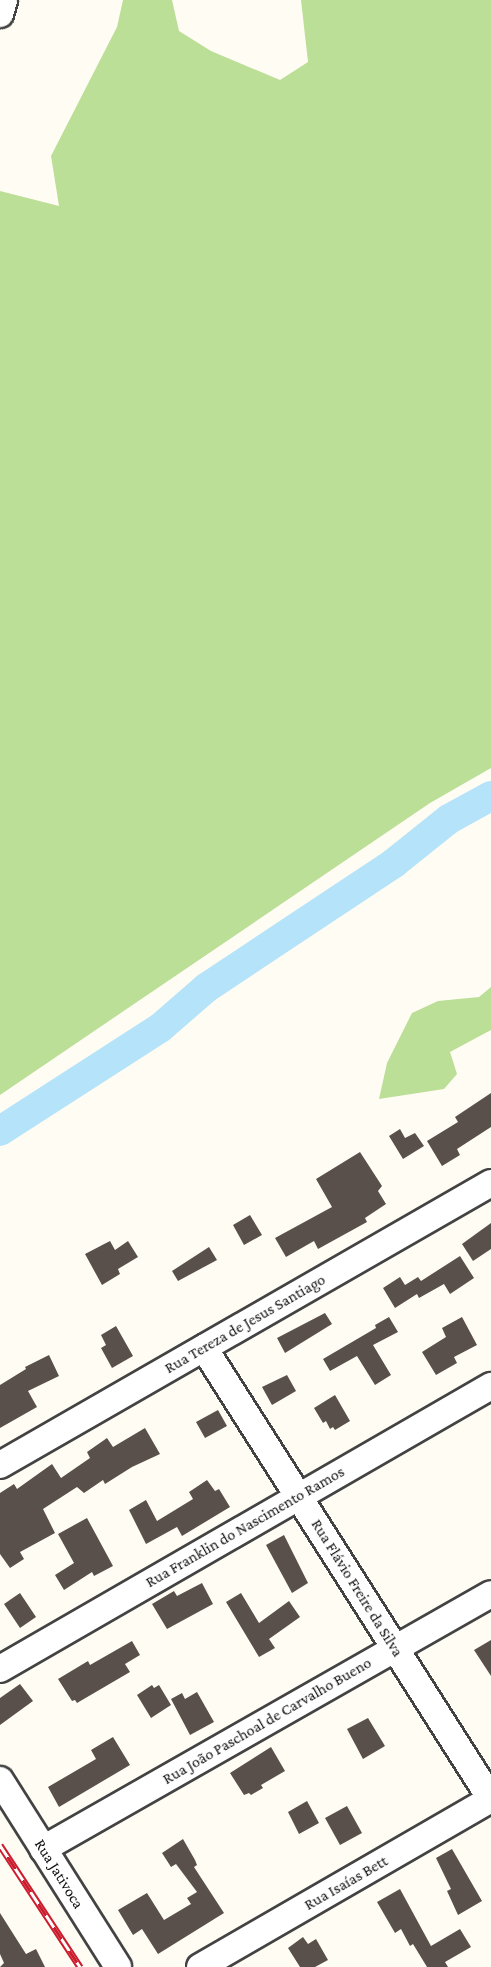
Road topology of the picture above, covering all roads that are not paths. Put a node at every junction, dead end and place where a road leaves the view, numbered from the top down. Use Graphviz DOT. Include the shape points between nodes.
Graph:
graph roads {
  1 [pos="4,0"];
  2 [pos="0,14"];
  3 [pos="491,1183"];
  4 [pos="204,1348"];
  5 [pos="491,1386"];
  6 [pos="0,1465"];
  7 [pos="299,1497"];
  8 [pos="491,1593"];
  9 [pos="395,1648"];
  10 [pos="0,1669"];
  11 [pos="0,1780"];
  12 [pos="491,1799"];
  13 [pos="43,1849"];
  14 [pos="118,1967"];
  15 [pos="200,1967"];
  1 -- 2 [label="street"];
  3 -- 4 [label="street, Rua Tereza de Jesus Santiago"];
  4 -- 6 [label="street, Rua Tereza de Jesus Santiago"];
  4 -- 7 [label="street, Rua Flávio Freire da Silva"];
  5 -- 7 [label="street, Rua Franklin do Nascimento Ramos"];
  7 -- 9 [label="street, Rua Flávio Freire da Silva"];
  7 -- 10 [label="street, Rua Franklin do Nascimento Ramos"];
  8 -- 9 [label="street, Rua João Paschoal de Carvalho Bueno"];
  9 -- 12 [label="street, Rua Flávio Freire da Silva"];
  9 -- 13 [label="street, Rua João Paschoal de Carvalho Bueno"];
  11 -- 13 [label="street, Rua Jativoca"];
  12 -- 15 [label="street, Rua Isaías Bett"];
  13 -- 14 [label="street, Rua Jativoca"];
}
